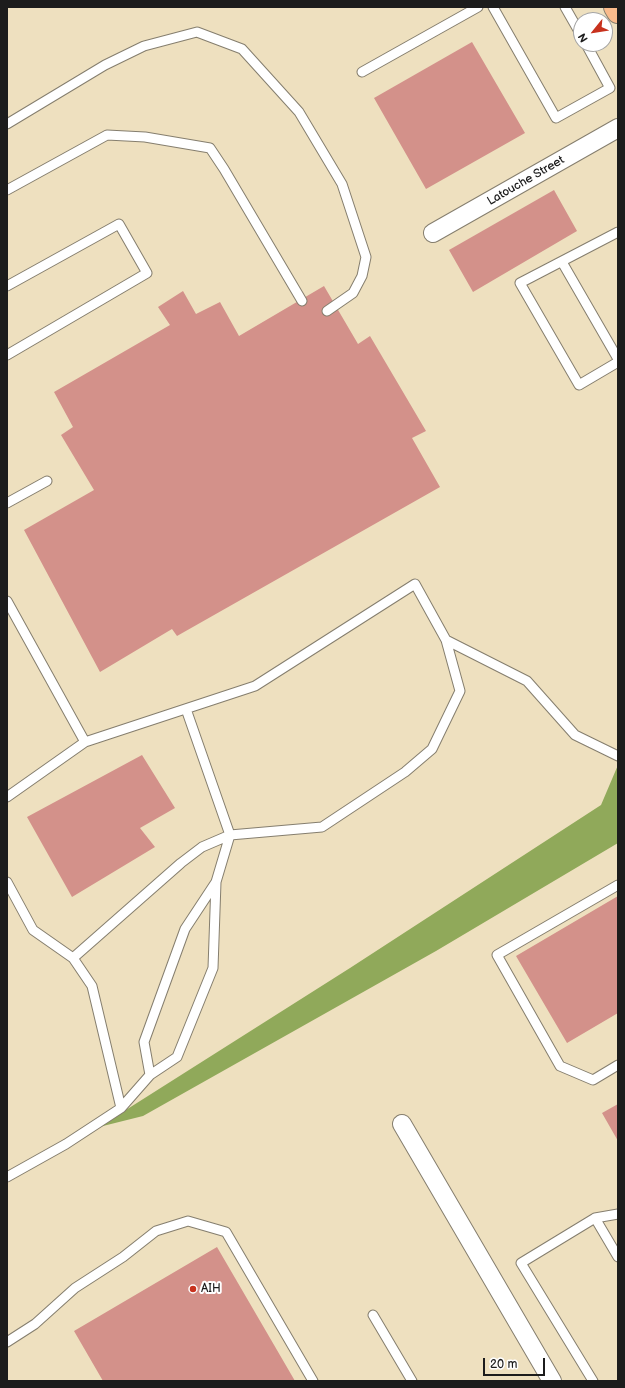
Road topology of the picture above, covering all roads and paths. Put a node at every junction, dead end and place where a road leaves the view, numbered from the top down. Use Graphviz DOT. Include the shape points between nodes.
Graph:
graph roads {
  1 [pos="478,7"];
  2 [pos="493,7"];
  3 [pos="565,7"];
  4 [pos="615,7"];
  5 [pos="618,12"];
  6 [pos="573,21"];
  7 [pos="590,52"];
  8 [pos="362,72"];
  9 [pos="7,124"];
  10 [pos="618,128"];
  11 [pos="7,190"];
  12 [pos="618,232"];
  13 [pos="433,233"];
  14 [pos="562,262"];
  15 [pos="7,286"];
  16 [pos="302,301"];
  17 [pos="327,311"];
  18 [pos="7,355"];
  19 [pos="618,359"];
  20 [pos="618,362"];
  21 [pos="47,481"];
  22 [pos="7,503"];
  23 [pos="7,601"];
  24 [pos="446,640"];
  25 [pos="186,709"];
  26 [pos="85,742"];
  27 [pos="618,756"];
  28 [pos="7,797"];
  29 [pos="230,835"];
  30 [pos="7,882"];
  31 [pos="216,882"];
  32 [pos="618,885"];
  33 [pos="73,958"];
  34 [pos="618,1065"];
  35 [pos="150,1075"];
  36 [pos="121,1108"];
  37 [pos="402,1124"];
  38 [pos="7,1178"];
  39 [pos="618,1214"];
  40 [pos="595,1218"];
  41 [pos="618,1257"];
  42 [pos="373,1315"];
  43 [pos="7,1342"];
  44 [pos="313,1381"];
  45 [pos="412,1381"];
  46 [pos="552,1381"];
  47 [pos="593,1381"];
  1 -- 8 [label="lane"];
  2 -- 7 [label="lane" via="556,118 610,88"];
  3 -- 6 [label="lane"];
  4 -- 5 [label="main road"];
  9 -- 17 [label="lane" via="105,65 144,46 197,32 242,50 299,112 342,184 366,257 362,276 354,293"];
  10 -- 13 [label="street, Latouche Street"];
  11 -- 16 [label="lane" via="107,136 145,137 210,148"];
  12 -- 14 [label="lane"];
  14 -- 19 [label="lane"];
  14 -- 20 [label="lane" via="520,284 578,385"];
  15 -- 18 [label="lane" via="119,224 148,273"];
  21 -- 22 [label="lane"];
  23 -- 26 [label="lane"];
  24 -- 25 [label="lane" via="415,584 255,686"];
  24 -- 27 [label="lane" via="527,681 575,735"];
  24 -- 29 [label="lane" via="460,691 432,749 405,772 322,827"];
  25 -- 26 [label="lane"];
  25 -- 29 [label="lane"];
  26 -- 28 [label="lane"];
  29 -- 31 [label="lane"];
  29 -- 33 [label="lane" via="202,847 181,863"];
  30 -- 33 [label="lane" via="33,930"];
  31 -- 35 [label="lane" via="185,929 144,1042"];
  31 -- 35 [label="lane" via="213,968 177,1057"];
  32 -- 34 [label="lane" via="497,955 560,1066 593,1080"];
  33 -- 36 [label="lane" via="92,986"];
  35 -- 36 [label="lane"];
  36 -- 38 [label="lane"];
  37 -- 46 [label="street"];
  39 -- 40 [label="lane"];
  40 -- 41 [label="lane"];
  40 -- 47 [label="lane" via="521,1263"];
  42 -- 45 [label="lane"];
  43 -- 44 [label="lane" via="35,1324 75,1288 123,1257 156,1231 188,1221 226,1232"];
}
